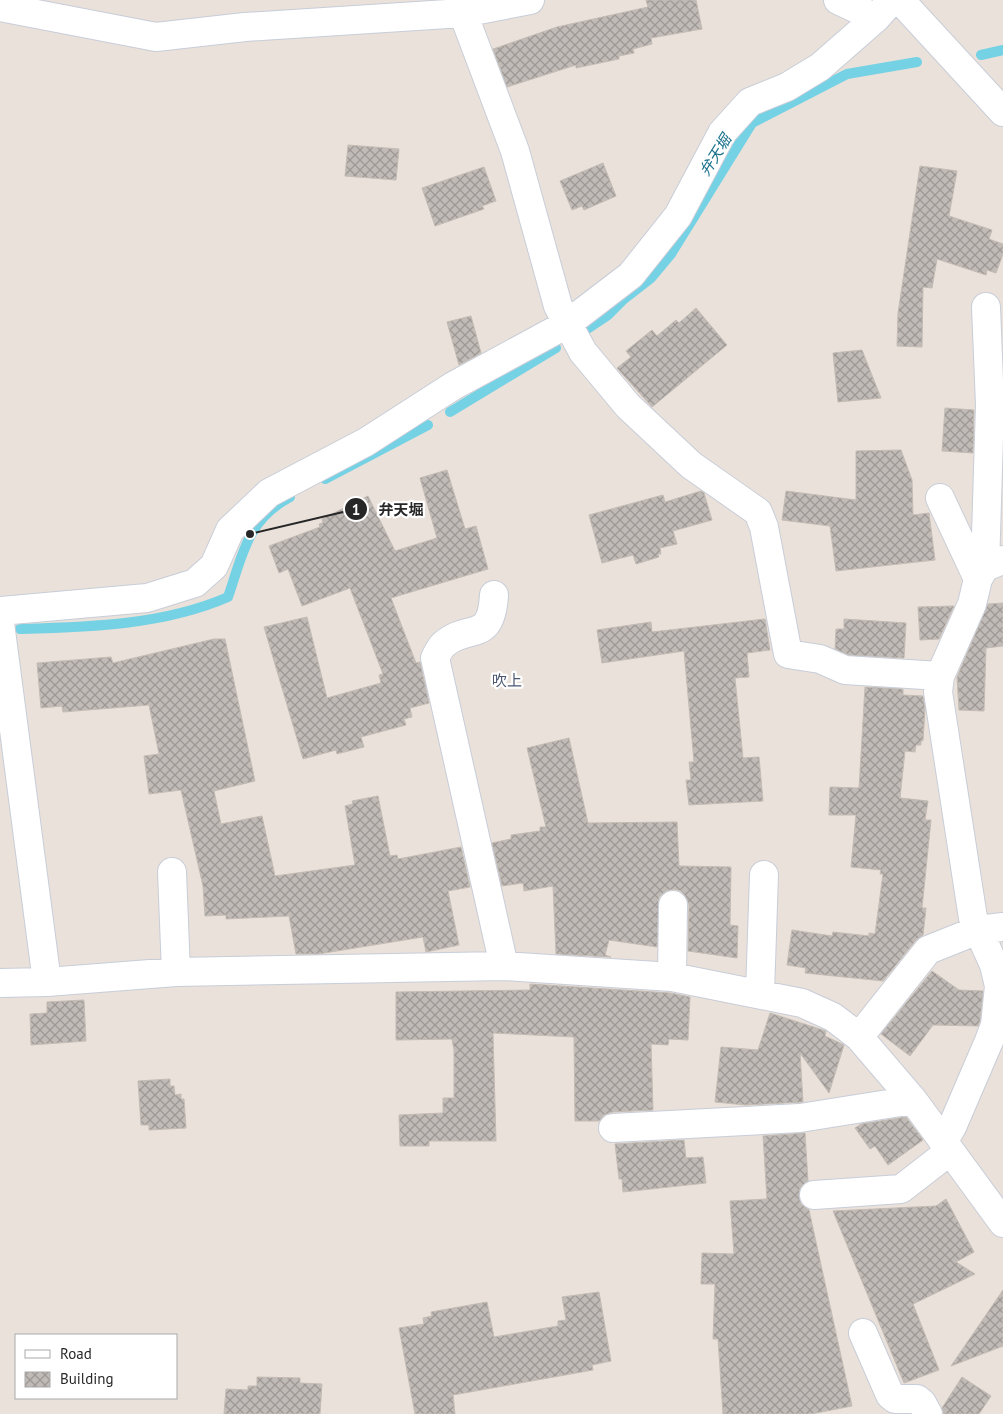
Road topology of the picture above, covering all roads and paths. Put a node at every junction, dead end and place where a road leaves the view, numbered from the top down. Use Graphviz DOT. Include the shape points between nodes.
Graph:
graph roads {
  1 [pos="530,0"];
  2 [pos="838,0"];
  3 [pos="900,0"];
  4 [pos="0,7"];
  5 [pos="884,9"];
  6 [pos="463,14"];
  7 [pos="1003,112"];
  8 [pos="986,307"];
  9 [pos="567,324"];
  10 [pos="940,498"];
  11 [pos="988,569"];
  12 [pos="494,595"];
  13 [pos="0,611"];
  14 [pos="0,623"];
  15 [pos="940,676"];
  16 [pos="172,872"];
  17 [pos="764,875"];
  18 [pos="673,904"];
  19 [pos="990,928"];
  20 [pos="504,966"];
  21 [pos="176,972"];
  22 [pos="672,978"];
  23 [pos="48,982"];
  24 [pos="0,983"];
  25 [pos="760,993"];
  26 [pos="859,1037"];
  27 [pos="913,1100"];
  28 [pos="613,1128"];
  29 [pos="946,1146"];
  30 [pos="814,1195"];
  31 [pos="1003,1223"];
  32 [pos="863,1332"];
  33 [pos="928,1414"];
  1 -- 6 [label="street"];
  2 -- 5 [label="street"];
  3 -- 7 [label="street"];
  4 -- 6 [label="street" via="156,37 245,27"];
  5 -- 9 [label="street" via="820,68 787,87 750,102 722,133 678,216 631,275"];
  6 -- 9 [label="street" via="515,151 558,306"];
  8 -- 11 [label="street" via="990,405"];
  9 -- 13 [label="street" via="453,386 366,442 269,493 230,530 214,566 195,583 147,598"];
  9 -- 15 [label="street" via="583,352 628,406 691,465 758,512 764,527 788,654 820,659 845,670"];
  10 -- 11 [label="street"];
  11 -- 15 [label="street"];
  12 -- 20 [label="street" via="493,613 486,624 443,645 435,658"];
  14 -- 23 [label="street"];
  15 -- 19 [label="street" via="938,692 973,918"];
  16 -- 21 [label="street"];
  17 -- 25 [label="street"];
  18 -- 22 [label="street"];
  19 -- 26 [label="street" via="928,950"];
  19 -- 29 [label="street" via="999,986 995,1025"];
  20 -- 21 [label="street"];
  20 -- 22 [label="street"];
  21 -- 23 [label="street"];
  22 -- 25 [label="street"];
  23 -- 24 [label="street"];
  25 -- 26 [label="street" via="802,1003 833,1017"];
  26 -- 27 [label="street"];
  27 -- 28 [label="street" via="800,1118"];
  27 -- 29 [label="street"];
  29 -- 30 [label="street" via="901,1189"];
  29 -- 31 [label="street"];
  32 -- 33 [label="street" via="890,1395 895,1399 917,1399"];
}
